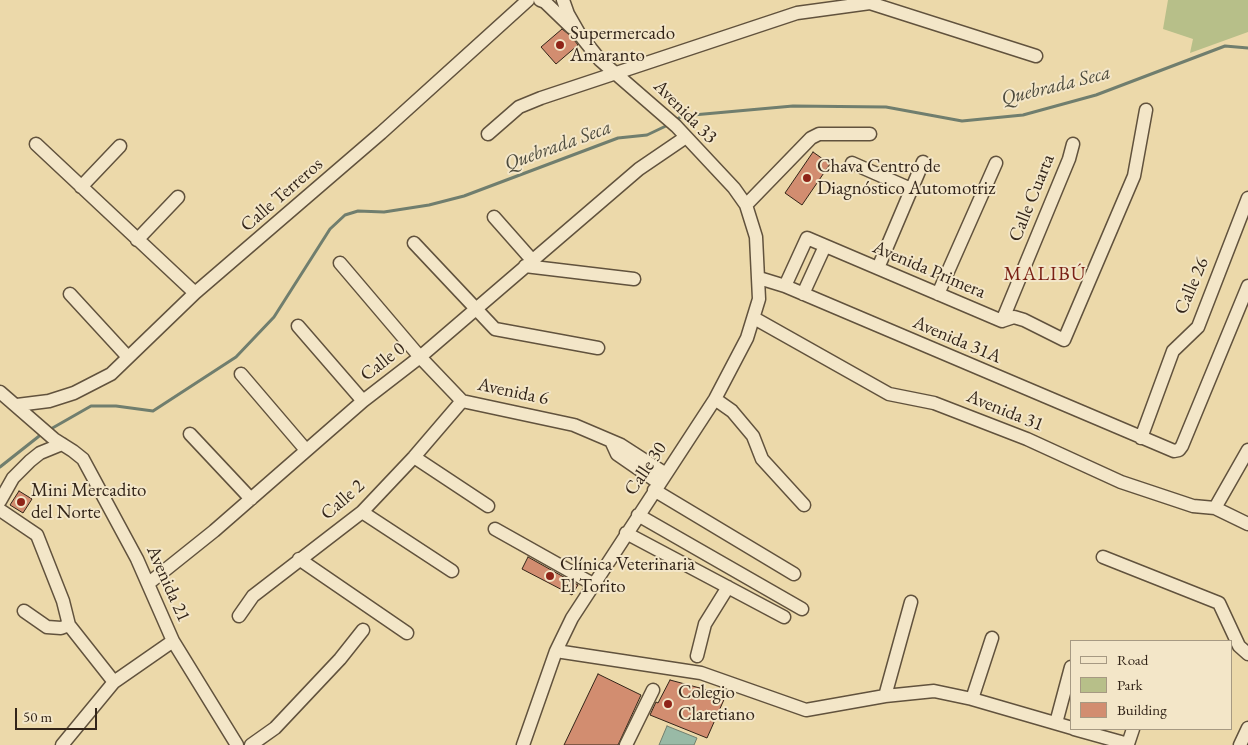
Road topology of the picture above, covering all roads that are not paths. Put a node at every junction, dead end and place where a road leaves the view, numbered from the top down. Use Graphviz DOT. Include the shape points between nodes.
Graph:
graph roads {
  1 [pos="528,0"];
  2 [pos="540,0"];
  3 [pos="563,0"];
  4 [pos="580,34"];
  5 [pos="1036,56"];
  6 [pos="616,73"];
  7 [pos="1146,110"];
  8 [pos="488,134"];
  9 [pos="870,134"];
  10 [pos="686,138"];
  11 [pos="36,144"];
  12 [pos="1073,144"];
  13 [pos="120,146"];
  14 [pos="923,162"];
  15 [pos="852,163"];
  16 [pos="996,163"];
  17 [pos="81,187"];
  18 [pos="911,189"];
  19 [pos="178,197"];
  20 [pos="1248,198"];
  21 [pos="746,205"];
  22 [pos="494,218"];
  23 [pos="138,240"];
  24 [pos="414,243"];
  25 [pos="825,246"];
  26 [pos="340,263"];
  27 [pos="529,263"];
  28 [pos="878,268"];
  29 [pos="759,278"];
  30 [pos="634,279"];
  31 [pos="785,286"];
  32 [pos="1248,286"];
  33 [pos="195,293"];
  34 [pos="70,294"];
  35 [pos="803,294"];
  36 [pos="938,294"];
  37 [pos="475,309"];
  38 [pos="754,318"];
  39 [pos="1002,321"];
  40 [pos="298,326"];
  41 [pos="598,348"];
  42 [pos="127,356"];
  43 [pos="420,357"];
  44 [pos="241,374"];
  45 [pos="0,392"];
  46 [pos="715,400"];
  47 [pos="49,401"];
  48 [pos="363,401"];
  49 [pos="462,401"];
  50 [pos="17,405"];
  51 [pos="40,425"];
  52 [pos="190,434"];
  53 [pos="1141,438"];
  54 [pos="58,442"];
  55 [pos="306,450"];
  56 [pos="1248,450"];
  57 [pos="414,457"];
  58 [pos="660,483"];
  59 [pos="251,499"];
  60 [pos="0,500"];
  61 [pos="804,505"];
  62 [pos="488,506"];
  63 [pos="1215,508"];
  64 [pos="0,510"];
  65 [pos="362,512"];
  66 [pos="638,515"];
  67 [pos="1248,524"];
  68 [pos="495,529"];
  69 [pos="626,533"];
  70 [pos="1103,557"];
  71 [pos="299,560"];
  72 [pos="452,571"];
  73 [pos="794,574"];
  74 [pos="149,583"];
  75 [pos="593,584"];
  76 [pos="728,587"];
  77 [pos="911,602"];
  78 [pos="802,608"];
  79 [pos="24,610"];
  80 [pos="239,616"];
  81 [pos="784,617"];
  82 [pos="69,624"];
  83 [pos="363,630"];
  84 [pos="407,633"];
  85 [pos="992,638"];
  86 [pos="173,641"];
  87 [pos="556,650"];
  88 [pos="1243,650"];
  89 [pos="697,656"];
  90 [pos="1070,671"];
  91 [pos="114,682"];
  92 [pos="653,690"];
  93 [pos="885,696"];
  94 [pos="972,698"];
  95 [pos="1056,723"];
  96 [pos="1070,727"];
  97 [pos="1248,728"];
  98 [pos="1080,730"];
  99 [pos="1133,730"];
  100 [pos="62,745"];
  101 [pos="237,745"];
  102 [pos="250,745"];
  103 [pos="523,745"];
  104 [pos="626,745"];
  105 [pos="1240,745"];
  1 -- 33 [label="street, Calle Terreros" via="381,134"];
  2 -- 4 [label="street"];
  3 -- 4 [label="street, Avenida 33"];
  4 -- 6 [label="street, Avenida 33" via="600,60"];
  5 -- 6 [label="street" via="870,3 797,14"];
  6 -- 8 [label="street" via="520,107"];
  6 -- 10 [label="street, Avenida 33" via="666,116"];
  7 -- 39 [label="street, Avenida Primera" via="1134,176 1064,340 1024,320 1014,317"];
  9 -- 21 [label="street" via="819,134 811,138"];
  10 -- 21 [label="street, Avenida 33"];
  10 -- 27 [label="street, Calle 0" via="639,169"];
  11 -- 17 [label="street"];
  12 -- 39 [label="street, Calle Cuarta"];
  13 -- 17 [label="street"];
  14 -- 18 [label="street"];
  15 -- 18 [label="street"];
  16 -- 36 [label="street"];
  17 -- 23 [label="street"];
  18 -- 28 [label="street"];
  19 -- 23 [label="street"];
  20 -- 53 [label="street, Calle 26" via="1198,326 1173,351"];
  21 -- 29 [label="street, Calle 30" via="756,237"];
  22 -- 27 [label="street"];
  23 -- 33 [label="street"];
  24 -- 37 [label="street"];
  25 -- 28 [label="street, Avenida Primera"];
  25 -- 31 [label="street, Avenida Primera" via="807,238"];
  25 -- 35 [label="street"];
  26 -- 43 [label="street, Avenida 6"];
  27 -- 30 [label="street"];
  27 -- 37 [label="street, Calle 0"];
  28 -- 36 [label="street, Avenida Primera"];
  29 -- 31 [label="street, Avenida 31A"];
  29 -- 38 [label="street, Calle 30" via="759,299"];
  31 -- 35 [label="street, Avenida 31A"];
  32 -- 53 [label="street, Avenida 31A" via="1182,446 1174,451"];
  33 -- 42 [label="street, Calle Terreros"];
  34 -- 42 [label="street"];
  35 -- 53 [label="street, Avenida 31A"];
  36 -- 39 [label="street, Avenida Primera"];
  37 -- 41 [label="street" via="495,329"];
  37 -- 43 [label="street, Calle 0"];
  38 -- 46 [label="street, Calle 30" via="734,368"];
  38 -- 63 [label="street, Avenida 31" via="889,394 934,403 1027,439 1155,495 1193,506"];
  40 -- 48 [label="street"];
  42 -- 47 [label="street, Calle Terreros" via="111,374 74,393"];
  43 -- 48 [label="street, Calle 0"];
  43 -- 49 [label="street, Avenida 6"];
  44 -- 55 [label="street"];
  45 -- 50 [label="street, Avenida 21"];
  46 -- 58 [label="street, Calle 30"];
  46 -- 61 [label="street" via="732,411 753,436 762,459"];
  47 -- 50 [label="street, Calle Terreros"];
  47 -- 51 [label="street"];
  48 -- 55 [label="street, Calle 0"];
  49 -- 57 [label="street, Calle 2"];
  49 -- 58 [label="street, Avenida 6" via="591,431 612,443 617,454"];
  50 -- 51 [label="street, Avenida 21"];
  51 -- 54 [label="street, Avenida 21"];
  52 -- 59 [label="street"];
  54 -- 60 [label="street" via="40,452 12,478"];
  54 -- 74 [label="street, Avenida 21" via="83,459"];
  55 -- 59 [label="street, Calle 0"];
  56 -- 63 [label="street"];
  57 -- 62 [label="street"];
  57 -- 65 [label="street, Calle 2"];
  58 -- 66 [label="street, Calle 30"];
  58 -- 73 [label="street, Avenida 6"];
  59 -- 74 [label="street, Calle 0"];
  63 -- 67 [label="street, Avenida 31"];
  64 -- 82 [label="street" via="36,536 49,562"];
  65 -- 71 [label="street, Calle 2"];
  65 -- 72 [label="street"];
  66 -- 69 [label="street, Calle 30"];
  66 -- 78 [label="street"];
  68 -- 75 [label="street"];
  69 -- 75 [label="street, Calle 30"];
  69 -- 76 [label="street"];
  70 -- 88 [label="street" via="1219,603"];
  71 -- 80 [label="street, Calle 2" via="253,596"];
  71 -- 84 [label="street"];
  74 -- 86 [label="street, Avenida 21"];
  75 -- 87 [label="street, Calle 30"];
  76 -- 81 [label="street"];
  76 -- 89 [label="street" via="705,624"];
  77 -- 93 [label="street"];
  79 -- 82 [label="street" via="47,627 61,628"];
  82 -- 91 [label="street"];
  83 -- 102 [label="street" via="275,728"];
  85 -- 94 [label="street"];
  86 -- 91 [label="street"];
  86 -- 101 [label="street, Avenida 21"];
  87 -- 93 [label="street" via="701,673 806,710"];
  87 -- 103 [label="street, Calle 30"];
  90 -- 95 [label="street"];
  91 -- 100 [label="street"];
  92 -- 104 [label="street"];
  93 -- 94 [label="street" via="934,691"];
  94 -- 95 [label="street"];
  95 -- 96 [label="street"];
  97 -- 105 [label="street"];
  98 -- 99 [label="street" via="1128,744"];
}
